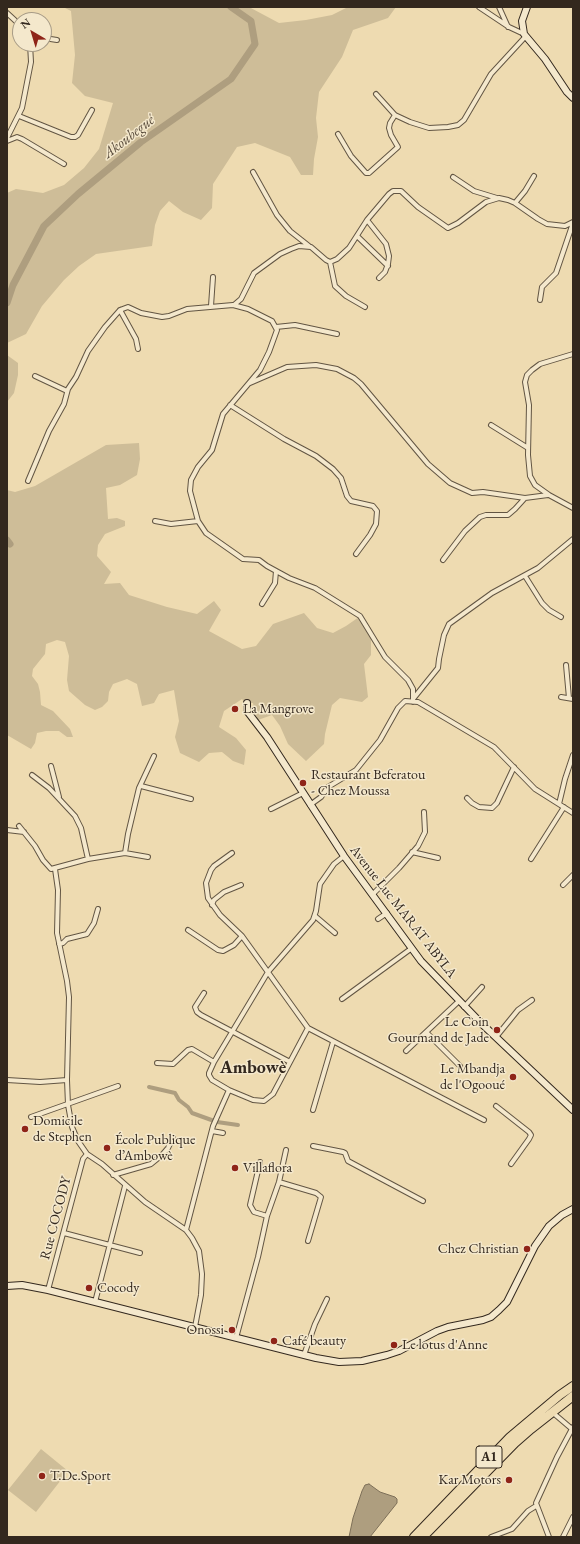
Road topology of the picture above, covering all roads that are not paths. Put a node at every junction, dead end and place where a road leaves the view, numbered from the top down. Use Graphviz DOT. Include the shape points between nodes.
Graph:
graph roads {
  1 [pos="479,7"];
  2 [pos="499,7"];
  3 [pos="527,7"];
  4 [pos="509,27"];
  5 [pos="525,35"];
  6 [pos="52,39"];
  7 [pos="57,40"];
  8 [pos="30,52"];
  9 [pos="376,94"];
  10 [pos="573,98"];
  11 [pos="92,110"];
  12 [pos="395,115"];
  13 [pos="19,116"];
  14 [pos="338,134"];
  15 [pos="7,138"];
  16 [pos="7,141"];
  17 [pos="64,164"];
  18 [pos="253,172"];
  19 [pos="534,176"];
  20 [pos="453,177"];
  21 [pos="499,198"];
  22 [pos="516,203"];
  23 [pos="367,220"];
  24 [pos="573,222"];
  25 [pos="357,236"];
  26 [pos="311,247"];
  27 [pos="330,262"];
  28 [pos="388,266"];
  29 [pos="213,277"];
  30 [pos="379,278"];
  31 [pos="241,299"];
  32 [pos="540,300"];
  33 [pos="233,305"];
  34 [pos="211,306"];
  35 [pos="244,307"];
  36 [pos="365,307"];
  37 [pos="120,310"];
  38 [pos="276,327"];
  39 [pos="337,334"];
  40 [pos="138,349"];
  41 [pos="573,354"];
  42 [pos="260,370"];
  43 [pos="35,376"];
  44 [pos="264,376"];
  45 [pos="248,385"];
  46 [pos="67,391"];
  47 [pos="230,405"];
  48 [pos="491,425"];
  49 [pos="528,448"];
  50 [pos="28,481"];
  51 [pos="549,495"];
  52 [pos="525,498"];
  53 [pos="573,508"];
  54 [pos="155,521"];
  55 [pos="198,521"];
  56 [pos="573,539"];
  57 [pos="356,554"];
  58 [pos="443,560"];
  59 [pos="276,571"];
  60 [pos="525,576"];
  61 [pos="262,604"];
  62 [pos="561,617"];
  63 [pos="566,665"];
  64 [pos="561,697"];
  65 [pos="571,699"];
  66 [pos="413,700"];
  67 [pos="247,703"];
  68 [pos="573,755"];
  69 [pos="154,756"];
  70 [pos="52,766"];
  71 [pos="571,766"];
  72 [pos="514,767"];
  73 [pos="32,775"];
  74 [pos="141,786"];
  75 [pos="303,793"];
  76 [pos="59,797"];
  77 [pos="467,798"];
  78 [pos="190,799"];
  79 [pos="559,804"];
  80 [pos="310,805"];
  81 [pos="564,807"];
  82 [pos="271,809"];
  83 [pos="424,812"];
  84 [pos="573,813"];
  85 [pos="19,826"];
  86 [pos="7,830"];
  87 [pos="24,832"];
  88 [pos="412,852"];
  89 [pos="125,853"];
  90 [pos="232,853"];
  91 [pos="344,856"];
  92 [pos="148,857"];
  93 [pos="438,858"];
  94 [pos="88,859"];
  95 [pos="532,859"];
  96 [pos="55,869"];
  97 [pos="573,875"];
  98 [pos="241,885"];
  99 [pos="563,885"];
  100 [pos="373,894"];
  101 [pos="212,906"];
  102 [pos="98,909"];
  103 [pos="387,913"];
  104 [pos="315,916"];
  105 [pos="378,919"];
  106 [pos="188,930"];
  107 [pos="335,933"];
  108 [pos="242,936"];
  109 [pos="59,944"];
  110 [pos="412,948"];
  111 [pos="268,972"];
  112 [pos="482,987"];
  113 [pos="204,993"];
  114 [pos="342,999"];
  115 [pos="532,1000"];
  116 [pos="458,1001"];
  117 [pos="464,1007"];
  118 [pos="308,1028"];
  119 [pos="232,1032"];
  120 [pos="427,1032"];
  121 [pos="496,1037"];
  122 [pos="333,1042"];
  123 [pos="406,1051"];
  124 [pos="214,1062"];
  125 [pos="290,1062"];
  126 [pos="157,1063"];
  127 [pos="460,1066"];
  128 [pos="7,1080"];
  129 [pos="66,1080"];
  130 [pos="118,1086"];
  131 [pos="230,1090"];
  132 [pos="68,1104"];
  133 [pos="496,1106"];
  134 [pos="313,1110"];
  135 [pos="573,1110"];
  136 [pos="31,1117"];
  137 [pos="484,1120"];
  138 [pos="212,1131"];
  139 [pos="223,1133"];
  140 [pos="173,1138"];
  141 [pos="313,1146"];
  142 [pos="286,1150"];
  143 [pos="87,1154"];
  144 [pos="260,1162"];
  145 [pos="511,1164"];
  146 [pos="113,1175"];
  147 [pos="279,1182"];
  148 [pos="126,1186"];
  149 [pos="423,1201"];
  150 [pos="573,1209"];
  151 [pos="267,1216"];
  152 [pos="186,1230"];
  153 [pos="64,1233"];
  154 [pos="308,1241"];
  155 [pos="110,1245"];
  156 [pos="140,1253"];
  157 [pos="7,1286"];
  158 [pos="48,1290"];
  159 [pos="327,1299"];
  160 [pos="95,1302"];
  161 [pos="195,1327"];
  162 [pos="236,1338"];
  163 [pos="304,1356"];
  164 [pos="573,1386"];
  165 [pos="573,1396"];
  166 [pos="552,1412"];
  167 [pos="572,1428"];
  168 [pos="536,1506"];
  169 [pos="573,1517"];
  170 [pos="414,1537"];
  171 [pos="424,1537"];
  172 [pos="491,1537"];
  173 [pos="549,1537"];
  174 [pos="563,1537"];
  1 -- 4 [label="street"];
  2 -- 4 [label="street"];
  3 -- 5 [label="main road" via="522,21"];
  4 -- 5 [label="street"];
  5 -- 10 [label="main road"];
  5 -- 12 [label="street" via="491,74 464,120 458,125 429,128"];
  6 -- 7 [label="street"];
  8 -- 13 [label="street" via="31,62"];
  9 -- 12 [label="street"];
  11 -- 13 [label="street" via="75,137"];
  12 -- 14 [label="street" via="389,128 398,147 369,173 366,173 351,156"];
  13 -- 15 [label="street"];
  16 -- 17 [label="street" via="17,137 22,139"];
  18 -- 26 [label="street" via="277,215 290,230"];
  19 -- 22 [label="street"];
  20 -- 21 [label="street" via="474,191"];
  21 -- 22 [label="street"];
  21 -- 23 [label="street" via="486,202 448,228 398,190 389,194"];
  22 -- 24 [label="street" via="547,224 565,226"];
  23 -- 25 [label="street"];
  23 -- 28 [label="street" via="386,244"];
  24 -- 32 [label="street" via="556,273 542,287"];
  25 -- 27 [label="street" via="349,248"];
  25 -- 28 [label="street"];
  26 -- 27 [label="street"];
  26 -- 31 [label="street" via="299,246 291,249 266,264 251,277"];
  27 -- 36 [label="street" via="335,286"];
  28 -- 30 [label="street"];
  29 -- 34 [label="street"];
  31 -- 33 [label="street"];
  31 -- 35 [label="street"];
  33 -- 34 [label="street"];
  33 -- 35 [label="street"];
  34 -- 37 [label="street" via="187,309 162,317 128,307"];
  35 -- 38 [label="street" via="272,321"];
  37 -- 40 [label="street" via="136,339"];
  37 -- 46 [label="street" via="88,351"];
  38 -- 39 [label="street" via="296,325"];
  38 -- 42 [label="street" via="277,334"];
  41 -- 49 [label="street" via="540,364 526,375 530,412"];
  42 -- 44 [label="street"];
  42 -- 45 [label="street"];
  43 -- 46 [label="street"];
  44 -- 45 [label="street"];
  44 -- 52 [label="street" via="287,367 316,365 354,378 428,464 450,483 472,493 483,492"];
  45 -- 47 [label="street"];
  46 -- 50 [label="street" via="64,404 49,431"];
  47 -- 55 [label="street" via="223,414 212,450 191,480 190,491"];
  47 -- 57 [label="street" via="316,456 338,474 351,501 373,506 377,511 376,524"];
  48 -- 49 [label="street"];
  49 -- 51 [label="street" via="530,476 535,485"];
  51 -- 52 [label="street"];
  51 -- 53 [label="street"];
  52 -- 58 [label="street" via="508,515 480,517 465,531"];
  54 -- 55 [label="street" via="171,524"];
  55 -- 59 [label="street" via="206,533 242,559 258,560"];
  56 -- 60 [label="street"];
  59 -- 61 [label="street" via="275,583"];
  59 -- 66 [label="street" via="315,588 360,616 385,657 408,680 413,689"];
  60 -- 62 [label="street" via="542,603"];
  60 -- 66 [label="street" via="492,593 449,624 444,635 438,668"];
  63 -- 65 [label="street"];
  64 -- 65 [label="street"];
  66 -- 72 [label="street" via="494,747"];
  66 -- 80 [label="street" via="405,700 398,708 380,740 356,770 328,787 321,797"];
  67 -- 75 [label="main road, Avenue Luc MARAT ABYLA" via="247,711"];
  68 -- 71 [label="street"];
  69 -- 74 [label="street"];
  70 -- 76 [label="street"];
  71 -- 79 [label="street"];
  72 -- 77 [label="street" via="497,803 492,808 479,807"];
  72 -- 79 [label="street" via="535,789"];
  73 -- 76 [label="street"];
  74 -- 78 [label="street"];
  74 -- 89 [label="street" via="133,810"];
  75 -- 80 [label="main road, Avenue Luc MARAT ABYLA"];
  75 -- 82 [label="street"];
  76 -- 94 [label="street" via="78,822"];
  79 -- 81 [label="street"];
  80 -- 91 [label="main road, Avenue Luc MARAT ABYLA"];
  81 -- 84 [label="street"];
  81 -- 95 [label="street"];
  83 -- 88 [label="street" via="425,832"];
  85 -- 87 [label="street"];
  86 -- 87 [label="street"];
  87 -- 96 [label="street" via="47,866"];
  88 -- 93 [label="street"];
  88 -- 100 [label="street"];
  89 -- 92 [label="street"];
  89 -- 94 [label="street"];
  90 -- 101 [label="street" via="214,866 206,883"];
  91 -- 100 [label="main road, Avenue Luc MARAT ABYLA"];
  91 -- 104 [label="street" via="334,864 320,884"];
  94 -- 96 [label="street"];
  96 -- 109 [label="street"];
  97 -- 99 [label="street"];
  98 -- 101 [label="street" via="224,892 214,900"];
  100 -- 103 [label="main road, Avenue Luc MARAT ABYLA"];
  101 -- 108 [label="street"];
  102 -- 109 [label="street" via="94,923 86,934"];
  103 -- 105 [label="street"];
  103 -- 110 [label="main road, Avenue Luc MARAT ABYLA"];
  104 -- 107 [label="street"];
  104 -- 111 [label="street"];
  106 -- 108 [label="street" via="223,951 234,945"];
  108 -- 111 [label="street"];
  109 -- 129 [label="street" via="69,997"];
  110 -- 114 [label="street"];
  110 -- 116 [label="main road, Avenue Luc MARAT ABYLA"];
  111 -- 118 [label="street"];
  111 -- 119 [label="street"];
  112 -- 117 [label="street"];
  113 -- 119 [label="street" via="195,1007 197,1012"];
  115 -- 121 [label="street" via="518,1010"];
  116 -- 117 [label="main road, Avenue Luc MARAT ABYLA"];
  116 -- 120 [label="street"];
  117 -- 121 [label="main road, Avenue Luc MARAT ABYLA"];
  118 -- 122 [label="street"];
  118 -- 125 [label="street"];
  119 -- 124 [label="street"];
  119 -- 125 [label="street"];
  120 -- 123 [label="street"];
  120 -- 127 [label="street"];
  121 -- 135 [label="main road, Avenue Luc MARAT ABYLA"];
  122 -- 134 [label="street"];
  122 -- 137 [label="street"];
  124 -- 126 [label="street" via="192,1049 173,1064"];
  124 -- 131 [label="street" via="209,1075 212,1080"];
  125 -- 131 [label="street" via="273,1094 264,1101 253,1100"];
  128 -- 129 [label="street"];
  129 -- 132 [label="street"];
  130 -- 132 [label="street"];
  131 -- 138 [label="street"];
  132 -- 136 [label="street"];
  132 -- 143 [label="street" via="74,1134"];
  133 -- 145 [label="street" via="531,1135"];
  138 -- 139 [label="street"];
  138 -- 152 [label="street"];
  140 -- 146 [label="street" via="162,1156 151,1164"];
  141 -- 149 [label="street" via="346,1153 348,1161"];
  142 -- 147 [label="street"];
  143 -- 146 [label="street"];
  143 -- 153 [label="street, Rue COCODY"];
  144 -- 151 [label="street" via="250,1205 254,1212"];
  146 -- 148 [label="street"];
  147 -- 151 [label="street"];
  147 -- 154 [label="street" via="316,1193 321,1197"];
  148 -- 152 [label="street" via="158,1213"];
  148 -- 155 [label="street"];
  150 -- 163 [label="main road" via="554,1220 545,1231 506,1302 491,1316 442,1329 399,1351 375,1359 339,1362"];
  151 -- 162 [label="street"];
  152 -- 161 [label="street" via="199,1251 201,1266 201,1295"];
  153 -- 155 [label="street"];
  153 -- 158 [label="street, Rue COCODY"];
  155 -- 156 [label="street"];
  155 -- 160 [label="street"];
  157 -- 158 [label="main road" via="22,1285"];
  158 -- 160 [label="main road"];
  159 -- 163 [label="street"];
  160 -- 161 [label="main road"];
  161 -- 162 [label="main road"];
  162 -- 163 [label="main road"];
  164 -- 170 [label="highway, A1" via="510,1437"];
  165 -- 166 [label="highway, A1"];
  166 -- 167 [label="street"];
  166 -- 171 [label="highway, A1" via="526,1432"];
  167 -- 168 [label="street"];
  168 -- 172 [label="street" via="512,1529"];
  168 -- 173 [label="street"];
  169 -- 174 [label="street"];
}
